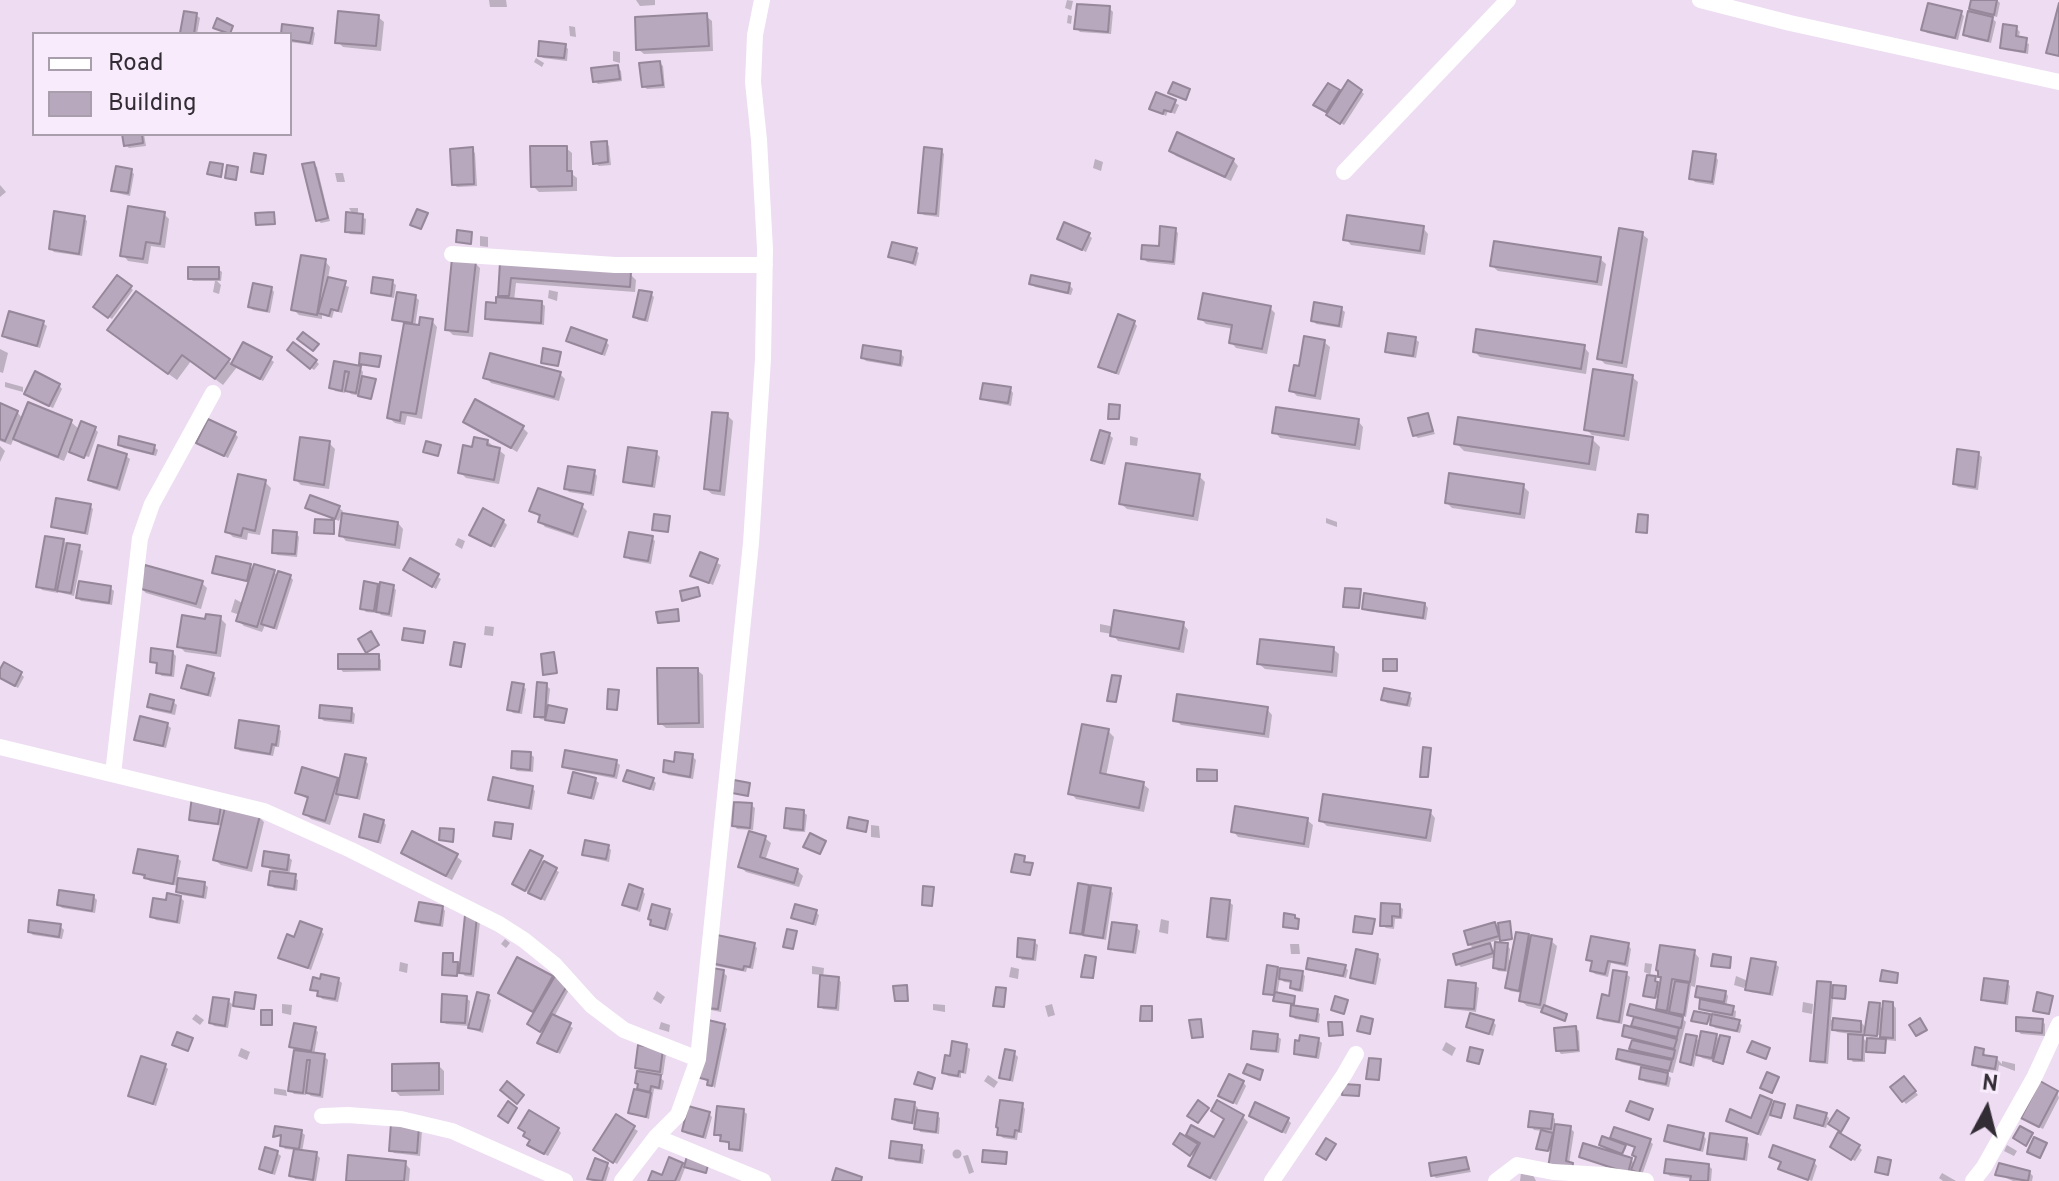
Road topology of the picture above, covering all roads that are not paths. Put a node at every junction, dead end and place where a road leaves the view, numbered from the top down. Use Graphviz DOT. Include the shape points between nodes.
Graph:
graph roads {
  1 [pos="762,0"];
  2 [pos="1508,0"];
  3 [pos="1700,0"];
  4 [pos="2059,82"];
  5 [pos="1344,172"];
  6 [pos="452,254"];
  7 [pos="765,265"];
  8 [pos="213,393"];
  9 [pos="0,747"];
  10 [pos="113,774"];
  11 [pos="2059,1024"];
  12 [pos="1356,1054"];
  13 [pos="698,1059"];
  14 [pos="322,1116"];
  15 [pos="656,1137"];
  16 [pos="731,1175"];
  17 [pos="565,1181"];
  18 [pos="622,1181"];
  19 [pos="763,1181"];
  20 [pos="1272,1181"];
  21 [pos="1496,1181"];
  22 [pos="1646,1181"];
  23 [pos="1973,1181"];
  1 -- 7 [label="street" via="753,82"];
  2 -- 5 [label="street"];
  3 -- 4 [label="street"];
  6 -- 7 [label="street" via="615,265"];
  7 -- 13 [label="street" via="751,543"];
  8 -- 10 [label="street" via="152,504 140,538"];
  9 -- 10 [label="street"];
  10 -- 13 [label="street" via="264,811 351,850 524,940 624,1030"];
  11 -- 23 [label="street" via="2034,1078"];
  12 -- 20 [label="street"];
  13 -- 15 [label="street" via="678,1115"];
  14 -- 17 [label="street" via="401,1119 452,1131"];
  15 -- 16 [label="street"];
  15 -- 18 [label="street"];
  16 -- 19 [label="street"];
  21 -- 22 [label="street" via="1517,1165"];
}
